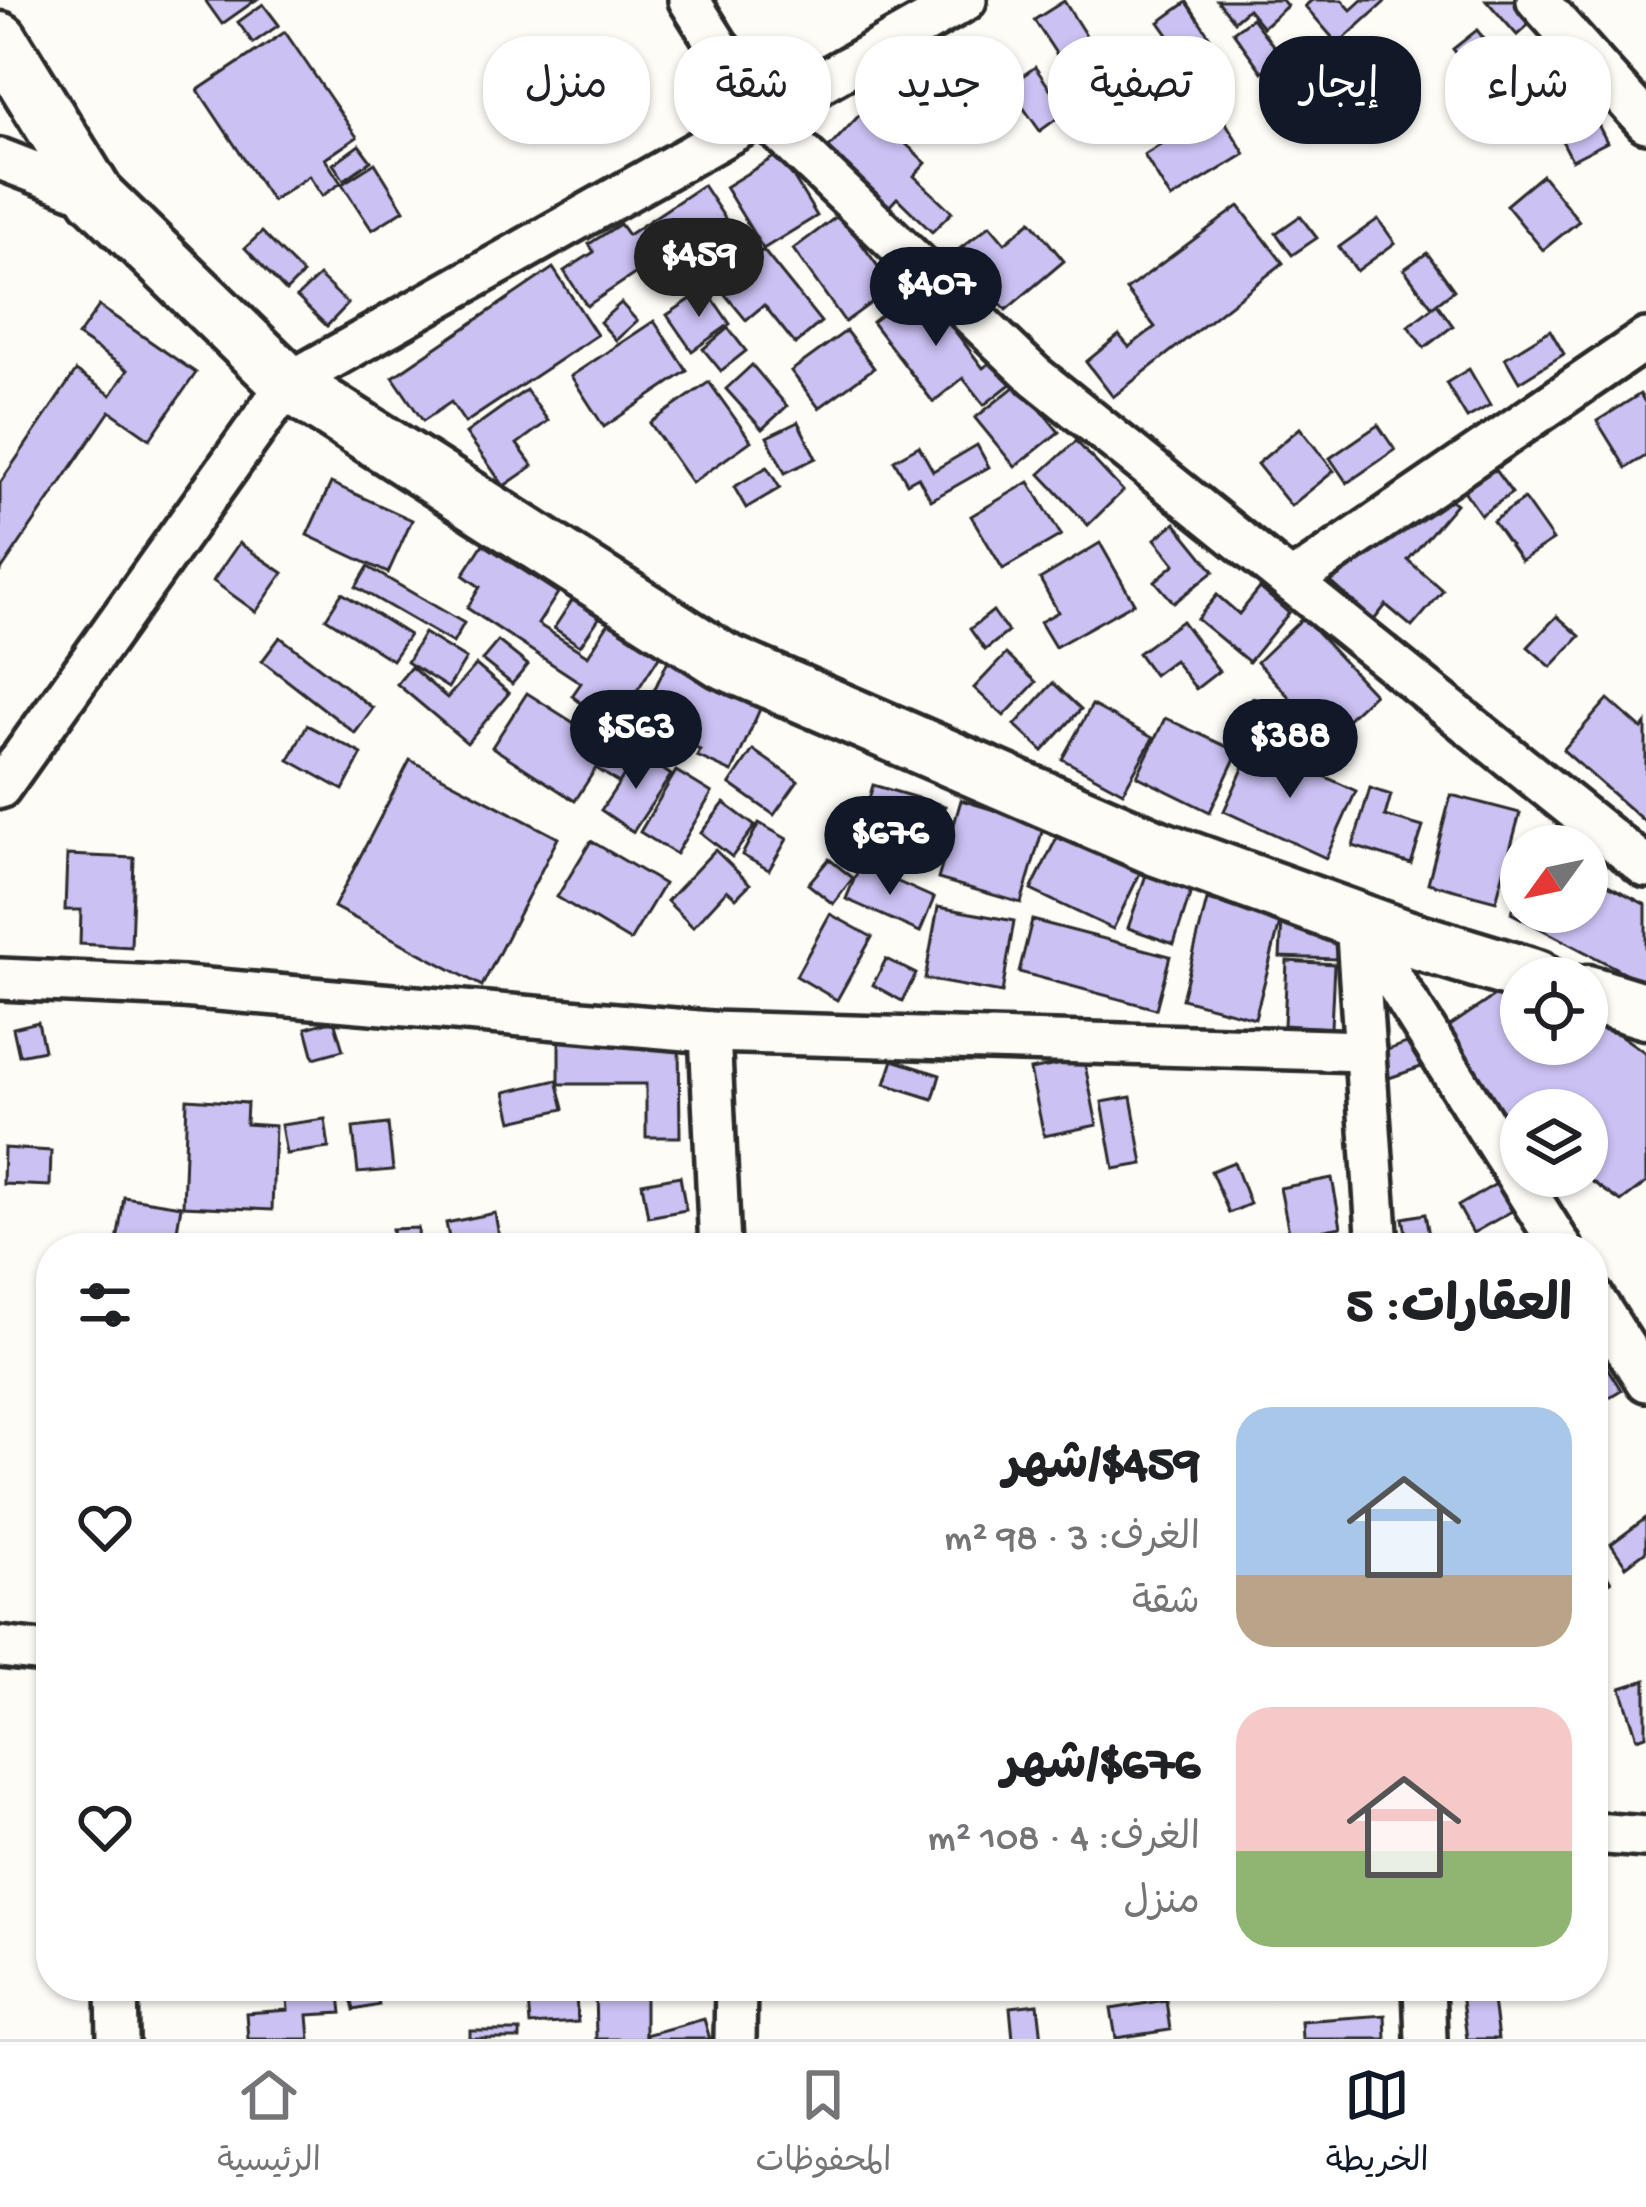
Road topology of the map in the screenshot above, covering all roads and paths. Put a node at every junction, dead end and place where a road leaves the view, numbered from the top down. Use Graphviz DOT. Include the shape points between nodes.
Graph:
graph roads {
  1 [pos="689,0"];
  2 [pos="966,0"];
  3 [pos="1538,0"];
  4 [pos="712,36"];
  5 [pos="0,40"];
  6 [pos="831,74"];
  7 [pos="1646,122"];
  8 [pos="706,144"];
  9 [pos="792,144"];
  10 [pos="0,158"];
  11 [pos="96,196"];
  12 [pos="1646,339"];
  13 [pos="288,383"];
  14 [pos="1292,582"];
  15 [pos="0,788"];
  16 [pos="1646,867"];
  17 [pos="1356,920"];
  18 [pos="1500,966"];
  19 [pos="0,979"];
  20 [pos="1608,999"];
  21 [pos="1646,1011"];
  22 [pos="710,1032"];
  23 [pos="1365,1051"];
  24 [pos="719,1233"];
  25 [pos="1377,1233"];
  26 [pos="1553,1233"];
  27 [pos="1608,1321"];
  28 [pos="1646,1381"];
  29 [pos="0,1647"];
  30 [pos="36,1651"];
  31 [pos="1608,1834"];
  32 [pos="1646,1837"];
  33 [pos="117,2001"];
  34 [pos="736,2001"];
  35 [pos="1425,2001"];
  36 [pos="118,2039"];
  37 [pos="735,2039"];
  38 [pos="1426,2039"];
  1 -- 4 [label="street"];
  2 -- 6 [label="street"];
  3 -- 7 [label="street"];
  5 -- 11 [label="street"];
  8 -- 13 [label="street"];
  9 -- 14 [label="street" via="1035,376"];
  10 -- 11 [label="street"];
  11 -- 13 [label="street"];
  12 -- 14 [label="street"];
  13 -- 15 [label="street"];
  13 -- 17 [label="street" via="722,660 1157,848"];
  14 -- 16 [label="street"];
  17 -- 18 [label="street"];
  17 -- 23 [label="street"];
  17 -- 26 [label="street"];
  19 -- 22 [label="street"];
  20 -- 21 [label="street"];
  22 -- 23 [label="street"];
  22 -- 24 [label="street"];
  23 -- 25 [label="street"];
  27 -- 28 [label="street"];
  29 -- 30 [label="street"];
  31 -- 32 [label="street"];
  33 -- 36 [label="street"];
  34 -- 37 [label="street"];
  35 -- 38 [label="street"];
}
